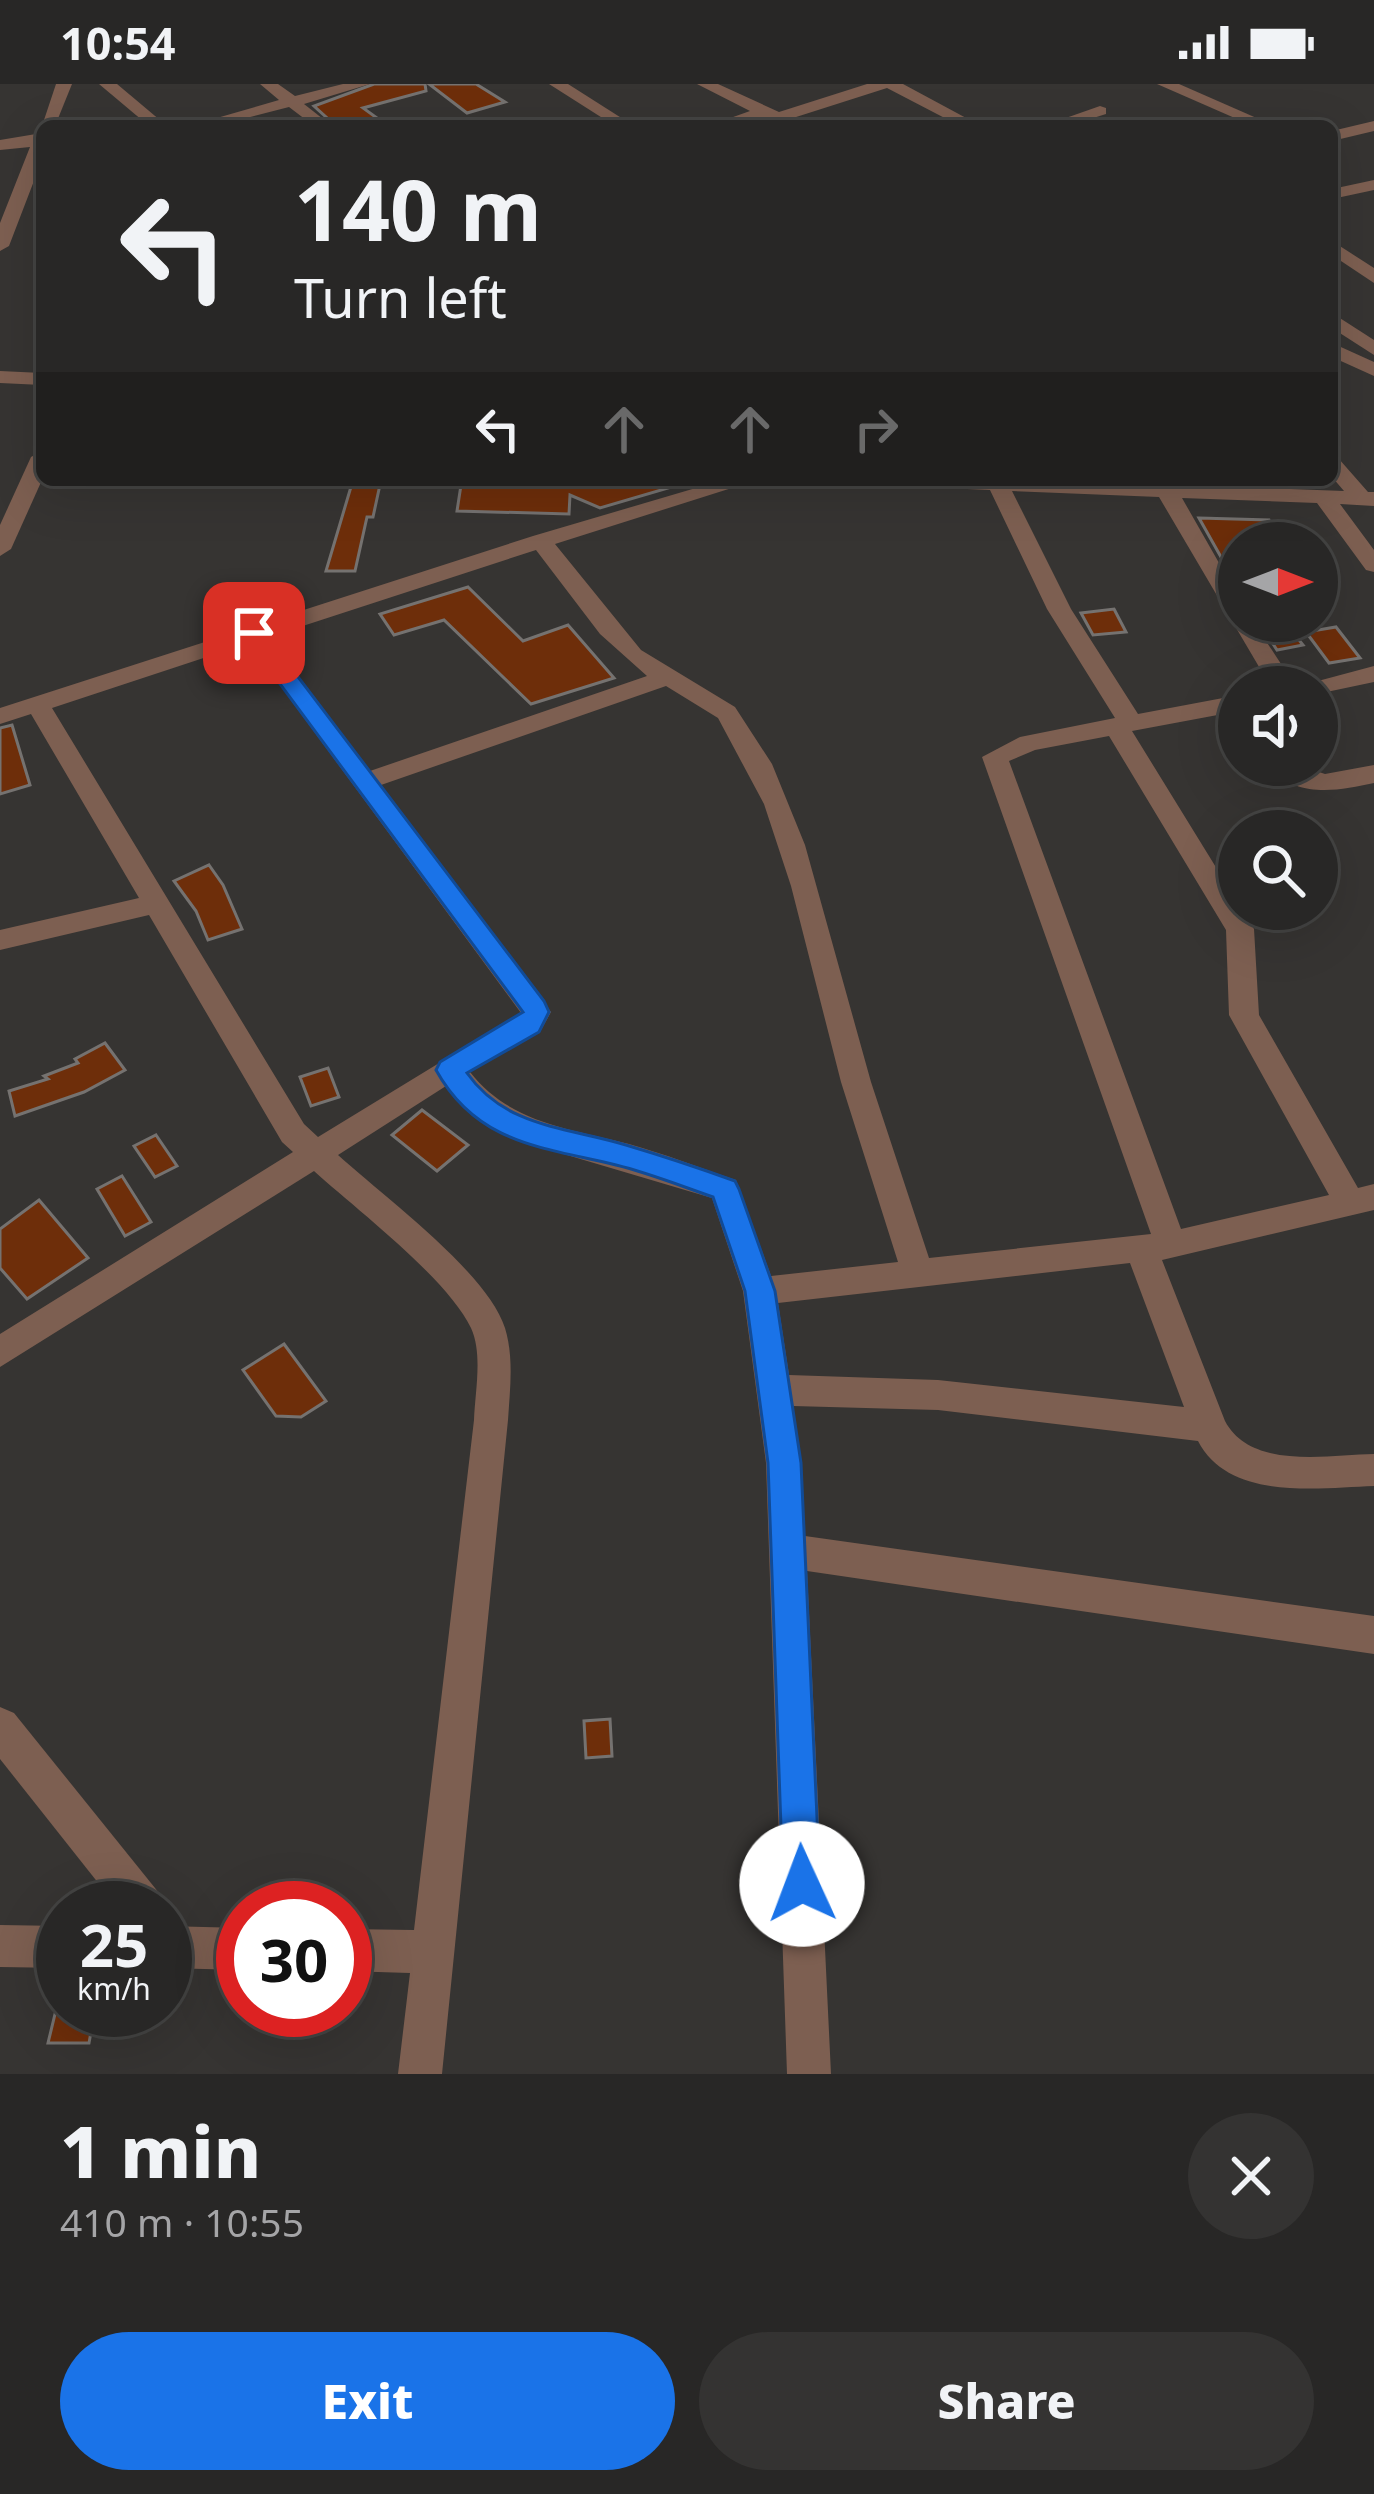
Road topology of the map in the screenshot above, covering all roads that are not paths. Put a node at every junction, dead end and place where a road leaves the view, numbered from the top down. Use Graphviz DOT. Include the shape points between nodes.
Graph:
graph roads {
  1 [pos="64,84"];
  2 [pos="107,84"];
  3 [pos="268,84"];
  4 [pos="362,84"];
  5 [pos="557,84"];
  6 [pos="682,84"];
  7 [pos="705,84"];
  8 [pos="887,84"];
  9 [pos="1165,84"];
  10 [pos="293,102"];
  11 [pos="1100,111"];
  12 [pos="765,118"];
  13 [pos="49,120"];
  14 [pos="152,120"];
  15 [pos="221,120"];
  16 [pos="316,120"];
  17 [pos="616,120"];
  18 [pos="961,120"];
  19 [pos="1071,120"];
  20 [pos="1252,120"];
  21 [pos="1374,126"];
  22 [pos="1338,135"];
  23 [pos="36,141"];
  24 [pos="0,145"];
  25 [pos="36,155"];
  26 [pos="1373,186"];
  27 [pos="1338,193"];
  28 [pos="0,246"];
  29 [pos="1338,250"];
  30 [pos="1374,277"];
  31 [pos="1338,323"];
  32 [pos="1374,350"];
  33 [pos="1341,353"];
  34 [pos="1374,370"];
  35 [pos="0,377"];
  36 [pos="36,379"];
  37 [pos="36,467"];
  38 [pos="36,469"];
  39 [pos="0,481"];
  40 [pos="726,486"];
  41 [pos="999,486"];
  42 [pos="1119,486"];
  43 [pos="1168,493"];
  44 [pos="1347,495"];
  45 [pos="541,541"];
  46 [pos="0,549"];
  47 [pos="1374,565"];
  48 [pos="1218,580"];
  49 [pos="254,633"];
  50 [pos="1374,674"];
  51 [pos="664,678"];
  52 [pos="1338,682"];
  53 [pos="37,703"];
  54 [pos="1218,713"];
  55 [pos="0,716"];
  56 [pos="1124,724"];
  57 [pos="1374,774"];
  58 [pos="364,782"];
  59 [pos="1338,783"];
  60 [pos="159,903"];
  61 [pos="0,940"];
  62 [pos="450,1070"];
  63 [pos="316,1154"];
  64 [pos="1362,1200"];
  65 [pos="1156,1246"];
  66 [pos="918,1273"];
  67 [pos="760,1291"];
  68 [pos="0,1352"];
  69 [pos="774,1390"];
  70 [pos="1209,1426"];
  71 [pos="1374,1470"];
  72 [pos="788,1551"];
  73 [pos="1374,1635"];
  74 [pos="0,1727"];
  75 [pos="123,1881"];
  76 [pos="0,1946"];
  77 [pos="36,1947"];
  78 [pos="372,1951"];
  79 [pos="430,1952"];
  80 [pos="420,2074"];
  81 [pos="809,2074"];
  1 -- 13 [label="street"];
  2 -- 14 [label="street"];
  3 -- 10 [label="street"];
  4 -- 10 [label="street"];
  5 -- 17 [label="street"];
  6 -- 12 [label="street"];
  7 -- 12 [label="street"];
  8 -- 12 [label="street"];
  8 -- 18 [label="street"];
  9 -- 20 [label="street"];
  10 -- 15 [label="street"];
  10 -- 16 [label="street"];
  11 -- 19 [label="street"];
  21 -- 22 [label="street"];
  23 -- 24 [label="street"];
  25 -- 28 [label="street"];
  26 -- 27 [label="street"];
  29 -- 30 [label="street"];
  31 -- 32 [label="street"];
  32 -- 33 [label="street"];
  33 -- 34 [label="street"];
  35 -- 36 [label="street"];
  37 -- 39 [label="street"];
  38 -- 46 [label="street"];
  40 -- 45 [label="street"];
  41 -- 56 [label="street"];
  42 -- 43 [label="street"];
  43 -- 44 [label="street"];
  43 -- 48 [label="street"];
  44 -- 47 [label="street"];
  45 -- 49 [label="street"];
  45 -- 51 [label="street" via="615,636"];
  49 -- 53 [label="street"];
  49 -- 58 [label="street"];
  50 -- 52 [label="street"];
  51 -- 58 [label="street"];
  51 -- 66 [label="street" via="715,698 782,814"];
  53 -- 55 [label="street"];
  53 -- 60 [label="street"];
  54 -- 56 [label="street"];
  56 -- 64 [label="street" via="1240,929 1244,1015"];
  56 -- 65 [label="street" via="994,757"];
  57 -- 59 [label="street"];
  58 -- 62 [label="street" via="536,1012 530,1024"];
  60 -- 61 [label="street"];
  60 -- 63 [label="street" via="293,1133"];
  62 -- 63 [label="street"];
  62 -- 67 [label="street" via="470,1098 520,1133 725,1189"];
  63 -- 68 [label="street"];
  63 -- 79 [label="street" via="458,1283 488,1324 494,1353"];
  64 -- 65 [label="street"];
  65 -- 66 [label="street"];
  65 -- 70 [label="street"];
  66 -- 67 [label="street"];
  67 -- 69 [label="street"];
  69 -- 70 [label="street" via="930,1394"];
  69 -- 72 [label="street"];
  70 -- 71 [label="street" via="1225,1452 1246,1464"];
  72 -- 73 [label="street"];
  72 -- 81 [label="street"];
  74 -- 75 [label="street"];
  76 -- 77 [label="street"];
  78 -- 79 [label="street"];
  79 -- 80 [label="street"];
}
